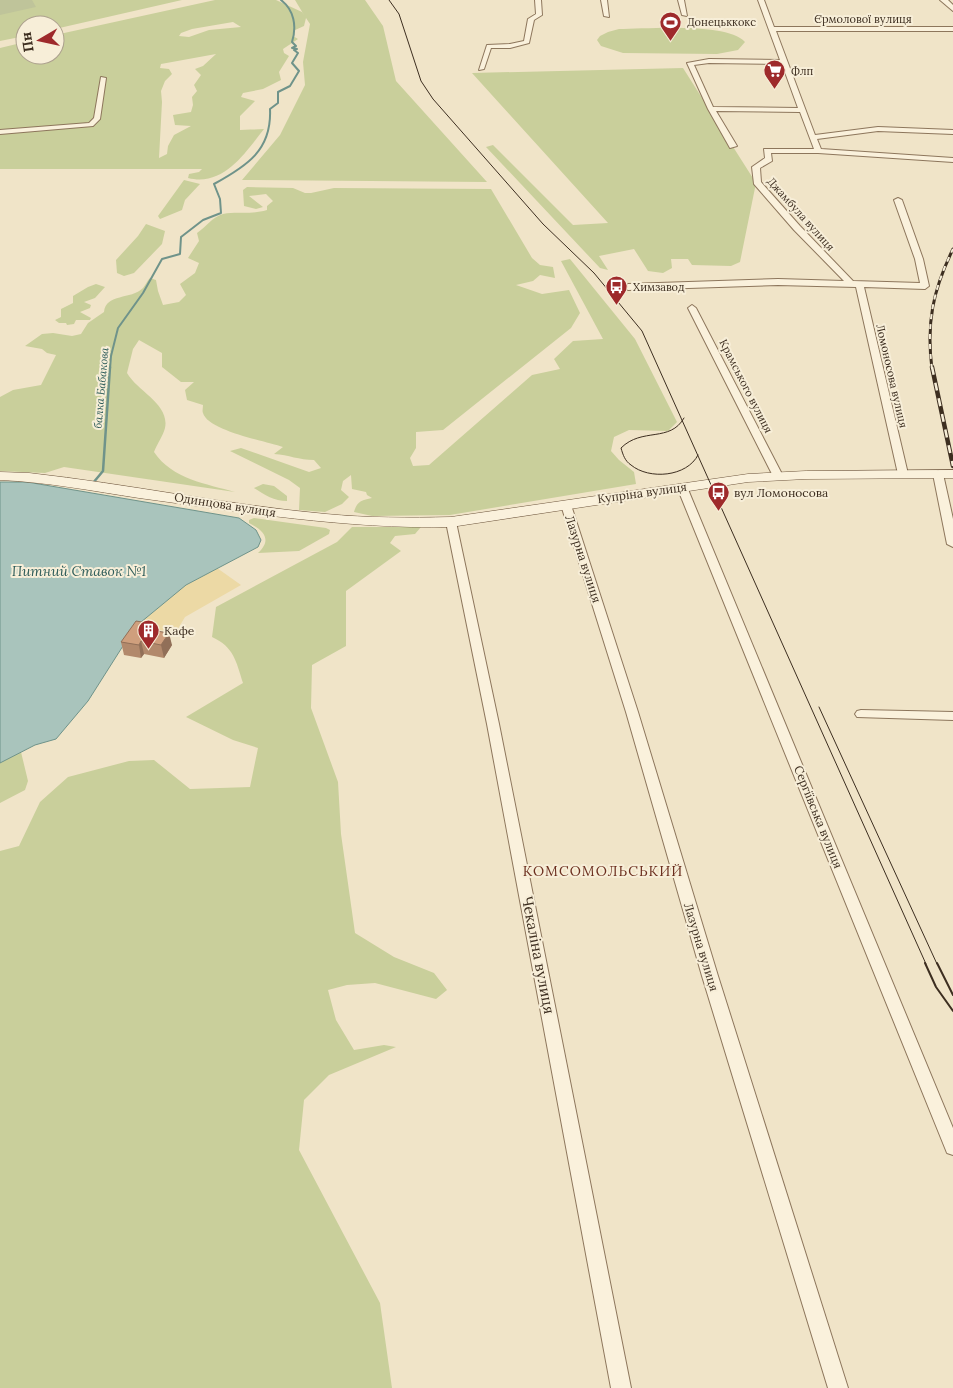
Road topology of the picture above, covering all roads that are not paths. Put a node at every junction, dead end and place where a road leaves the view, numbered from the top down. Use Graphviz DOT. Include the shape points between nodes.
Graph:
graph roads {
  1 [pos="538,0"];
  2 [pos="604,0"];
  3 [pos="681,0"];
  4 [pos="761,0"];
  5 [pos="944,0"];
  6 [pos="953,10"];
  7 [pos="685,15"];
  8 [pos="607,16"];
  9 [pos="773,29"];
  10 [pos="953,29"];
  11 [pos="784,60"];
  12 [pos="481,68"];
  13 [pos="103,78"];
  14 [pos="711,109"];
  15 [pos="803,110"];
  16 [pos="0,132"];
  17 [pos="953,132"];
  18 [pos="814,137"];
  19 [pos="733,146"];
  20 [pos="818,151"];
  21 [pos="953,160"];
  22 [pos="898,200"];
  23 [pos="854,283"];
  24 [pos="628,287"];
  25 [pos="692,308"];
  26 [pos="903,474"];
  27 [pos="946,474"];
  28 [pos="0,476"];
  29 [pos="778,476"];
  30 [pos="682,487"];
  31 [pos="566,505"];
  32 [pos="451,522"];
  33 [pos="953,544"];
  34 [pos="861,714"];
  35 [pos="953,716"];
  36 [pos="953,1148"];
  37 [pos="621,1388"];
  38 [pos="838,1388"];
  1 -- 12 [label="street" via="539,15 531,19 527,42 490,46"];
  2 -- 8 [label="street"];
  3 -- 7 [label="street"];
  4 -- 9 [label="street"];
  5 -- 6 [label="street"];
  9 -- 10 [label="street, Єрмолової вулиця"];
  9 -- 11 [label="street"];
  11 -- 14 [label="street" via="690,63"];
  11 -- 15 [label="street"];
  13 -- 16 [label="street" via="97,119 91,125"];
  14 -- 15 [label="street"];
  14 -- 19 [label="street"];
  15 -- 18 [label="street"];
  17 -- 18 [label="street" via="878,129"];
  18 -- 20 [label="street"];
  20 -- 21 [label="street"];
  20 -- 23 [label="street, Джамбула вулиця" via="767,151 769,160 756,166 757,182 797,228"];
  22 -- 23 [label="street" via="919,258 925,286"];
  23 -- 24 [label="street"];
  23 -- 26 [label="street, Ломоносова вулиця"];
  25 -- 29 [label="street, Крамського вулиця"];
  26 -- 27 [label="main road, Купріна вулиця"];
  26 -- 29 [label="main road, Купріна вулиця"];
  27 -- 33 [label="street"];
  28 -- 32 [label="main road, Одинцова вулиця" via="51,480 340,521"];
  29 -- 30 [label="main road, Купріна вулиця"];
  30 -- 31 [label="main road, Купріна вулиця"];
  30 -- 36 [label="street, Сергіївська вулиця"];
  31 -- 32 [label="main road, Купріна вулиця"];
  31 -- 38 [label="street, Лазурна вулиця"];
  32 -- 37 [label="street, Чекаліна вулиця"];
  34 -- 35 [label="street"];
}
